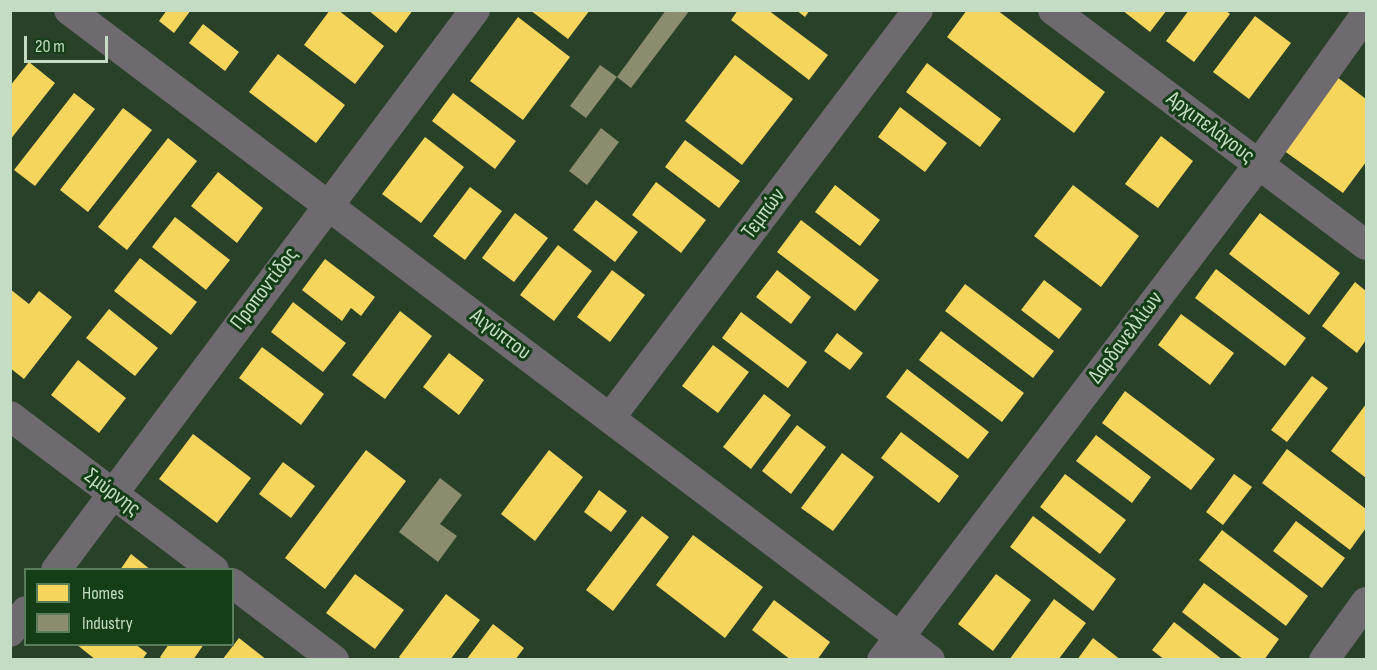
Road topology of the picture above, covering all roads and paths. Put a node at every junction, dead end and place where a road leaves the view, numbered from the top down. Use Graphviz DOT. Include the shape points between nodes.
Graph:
graph roads {
  1 [pos="69,10"];
  2 [pos="475,10"];
  3 [pos="918,10"];
  4 [pos="1053,10"];
  5 [pos="1366,14"];
  6 [pos="1258,164"];
  7 [pos="328,206"];
  8 [pos="1366,245"];
  9 [pos="10,416"];
  10 [pos="610,418"];
  11 [pos="112,493"];
  12 [pos="57,568"];
  13 [pos="211,568"];
  14 [pos="234,585"];
  15 [pos="1366,602"];
  16 [pos="24,614"];
  17 [pos="10,632"];
  18 [pos="899,636"];
  19 [pos="334,660"];
  20 [pos="882,660"];
  21 [pos="930,660"];
  22 [pos="1324,660"];
  1 -- 7 [label="street, Αιγύπτου"];
  2 -- 7 [label="street, Προποντίδος"];
  3 -- 10 [label="street, Τεμπών"];
  4 -- 6 [label="street, Αρχιπελάγους"];
  5 -- 6 [label="street, Δαρδανελλίων"];
  6 -- 8 [label="street, Αρχιπελάγους"];
  6 -- 18 [label="street, Δαρδανελλίων"];
  7 -- 10 [label="street, Αιγύπτου"];
  7 -- 11 [label="street, Προποντίδος"];
  9 -- 11 [label="street, Σμύρνης"];
  10 -- 18 [label="street, Αιγύπτου"];
  11 -- 12 [label="street, Προποντίδος"];
  11 -- 13 [label="street, Σμύρνης"];
  14 -- 19 [label="street"];
  15 -- 22 [label="street"];
  16 -- 17 [label="street"];
  18 -- 20 [label="street, Δαρδανελλίων"];
  18 -- 21 [label="street, Αιγύπτου"];
}
